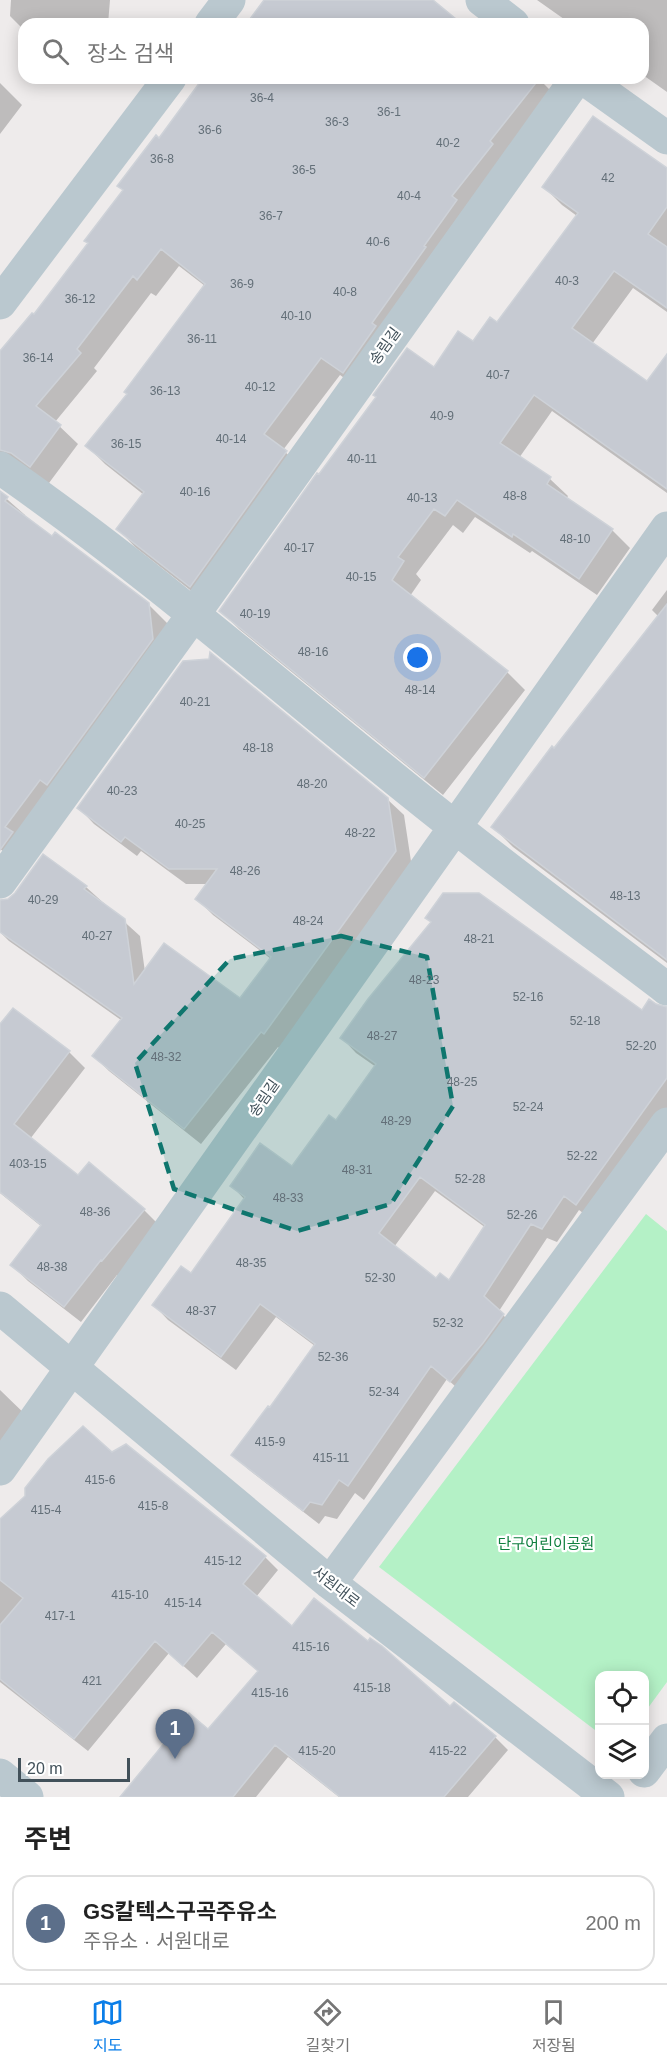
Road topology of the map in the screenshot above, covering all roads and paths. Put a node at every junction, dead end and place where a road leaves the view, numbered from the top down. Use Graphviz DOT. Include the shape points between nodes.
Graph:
graph roads {
  1 [pos="229,0"];
  2 [pos="482,0"];
  3 [pos="216,18"];
  4 [pos="505,18"];
  5 [pos="165,84"];
  6 [pos="573,84"];
  7 [pos="591,84"];
  8 [pos="667,138"];
  9 [pos="0,303"];
  10 [pos="0,468"];
  11 [pos="667,528"];
  12 [pos="193,615"];
  13 [pos="455,828"];
  14 [pos="0,882"];
  15 [pos="667,989"];
  16 [pos="667,1124"];
  17 [pos="0,1308"];
  18 [pos="72,1369"];
  19 [pos="0,1468"];
  20 [pos="330,1583"];
  21 [pos="667,1740"];
  22 [pos="649,1765"];
  23 [pos="0,1775"];
  24 [pos="638,1779"];
  25 [pos="27,1797"];
  26 [pos="608,1797"];
  27 [pos="625,1797"];
  1 -- 3 [label="street"];
  2 -- 4 [label="street"];
  5 -- 9 [label="street"];
  6 -- 12 [label="street, 송림길"];
  7 -- 8 [label="street"];
  10 -- 12 [label="street"];
  11 -- 13 [label="street, 송림길"];
  12 -- 13 [label="street"];
  12 -- 14 [label="street, 송림길"];
  13 -- 15 [label="street"];
  13 -- 18 [label="street, 송림길"];
  16 -- 20 [label="street"];
  17 -- 18 [label="street, 서원대로"];
  18 -- 19 [label="street"];
  18 -- 20 [label="street, 서원대로"];
  20 -- 26 [label="street, 서원대로"];
  21 -- 22 [label="street"];
  23 -- 25 [label="street"];
  24 -- 27 [label="street"];
}
